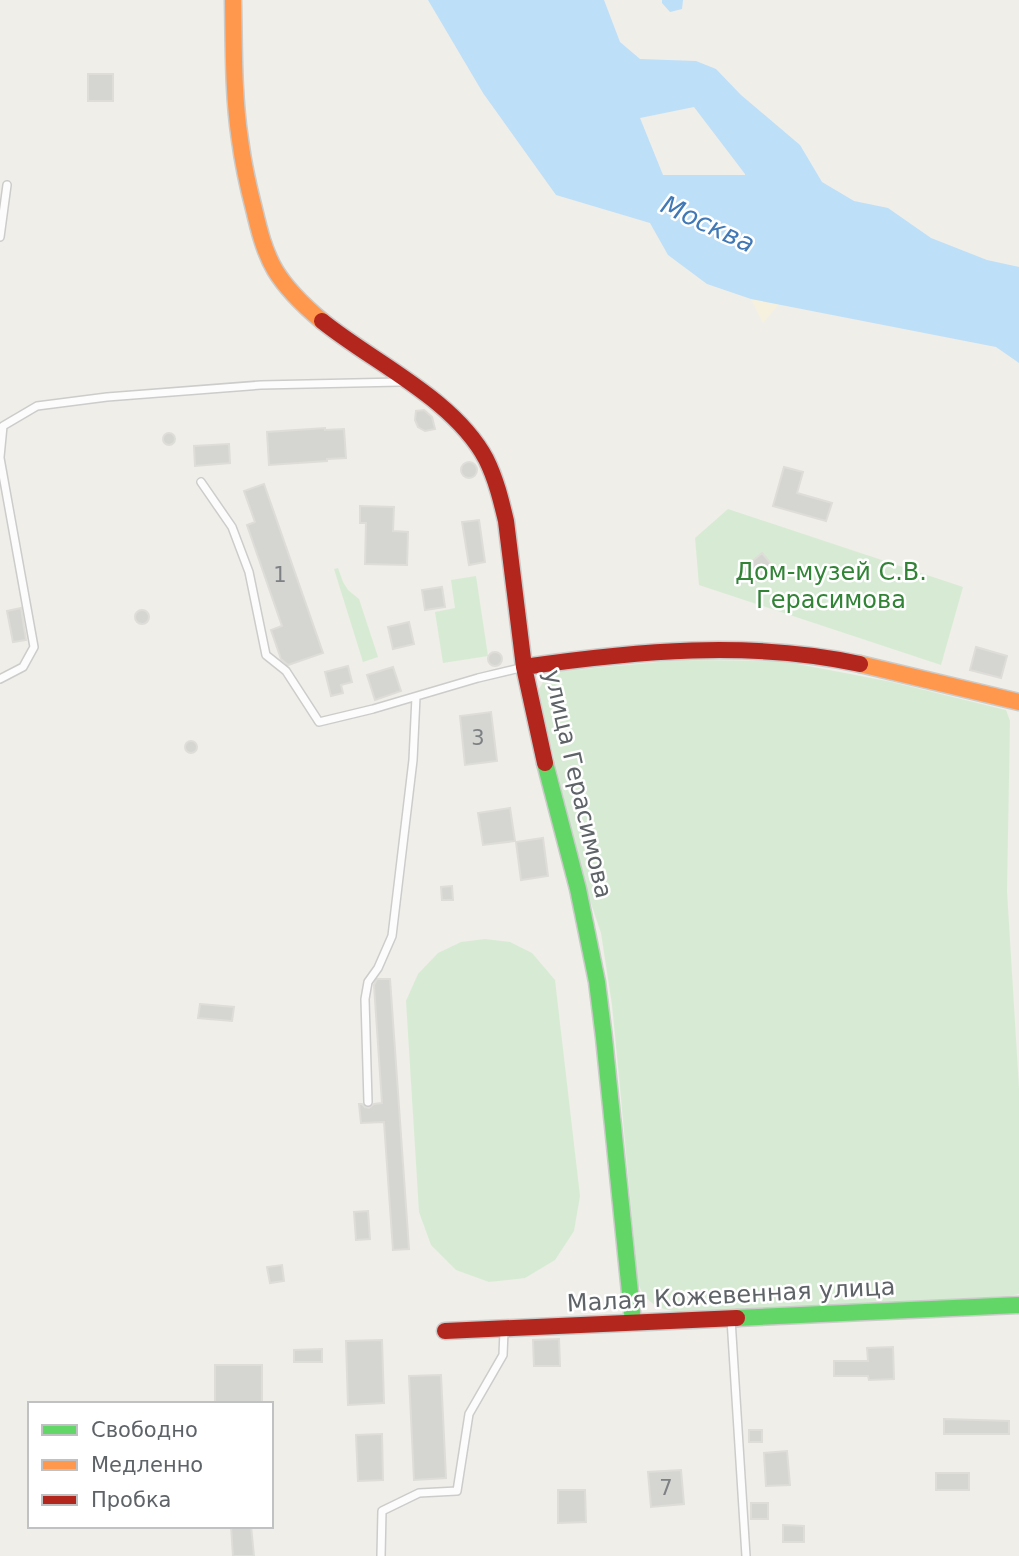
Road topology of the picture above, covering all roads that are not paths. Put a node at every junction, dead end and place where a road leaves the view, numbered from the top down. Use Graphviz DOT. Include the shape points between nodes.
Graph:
graph roads {
  1 [pos="233,0"];
  2 [pos="7,185"];
  3 [pos="0,237"];
  4 [pos="407,381"];
  5 [pos="1,424"];
  6 [pos="0,457"];
  7 [pos="201,482"];
  8 [pos="524,667"];
  9 [pos="0,679"];
  10 [pos="416,698"];
  11 [pos="1019,702"];
  12 [pos="368,1102"];
  13 [pos="1019,1305"];
  14 [pos="731,1318"];
  15 [pos="633,1322"];
  16 [pos="504,1328"];
  17 [pos="444,1331"];
  18 [pos="382,1556"];
  19 [pos="746,1556"];
  1 -- 4 [label="street" via="237,117 265,254 303,304"];
  2 -- 3 [label="lane"];
  4 -- 5 [label="lane" via="261,385 107,397 37,406"];
  4 -- 8 [label="street" via="466,432 493,475 504,515"];
  5 -- 6 [label="lane"];
  6 -- 9 [label="lane" via="34,647 23,667"];
  7 -- 10 [label="lane" via="232,527 249,572 266,655 286,671 319,722"];
  8 -- 10 [label="lane"];
  8 -- 11 [label="street, улица Герасимова" via="688,650 779,652 830,657"];
  8 -- 15 [label="street, улица Герасимова" via="594,966"];
  10 -- 12 [label="lane" via="393,936 368,982 365,999"];
  13 -- 14 [label="street, Малая Кожевенная улица"];
  14 -- 15 [label="street, Малая Кожевенная улица"];
  14 -- 19 [label="lane"];
  15 -- 16 [label="street, Малая Кожевенная улица"];
  16 -- 17 [label="street, Малая Кожевенная улица"];
  16 -- 18 [label="lane" via="503,1355 469,1414 457,1491 419,1493 383,1511"];
}
